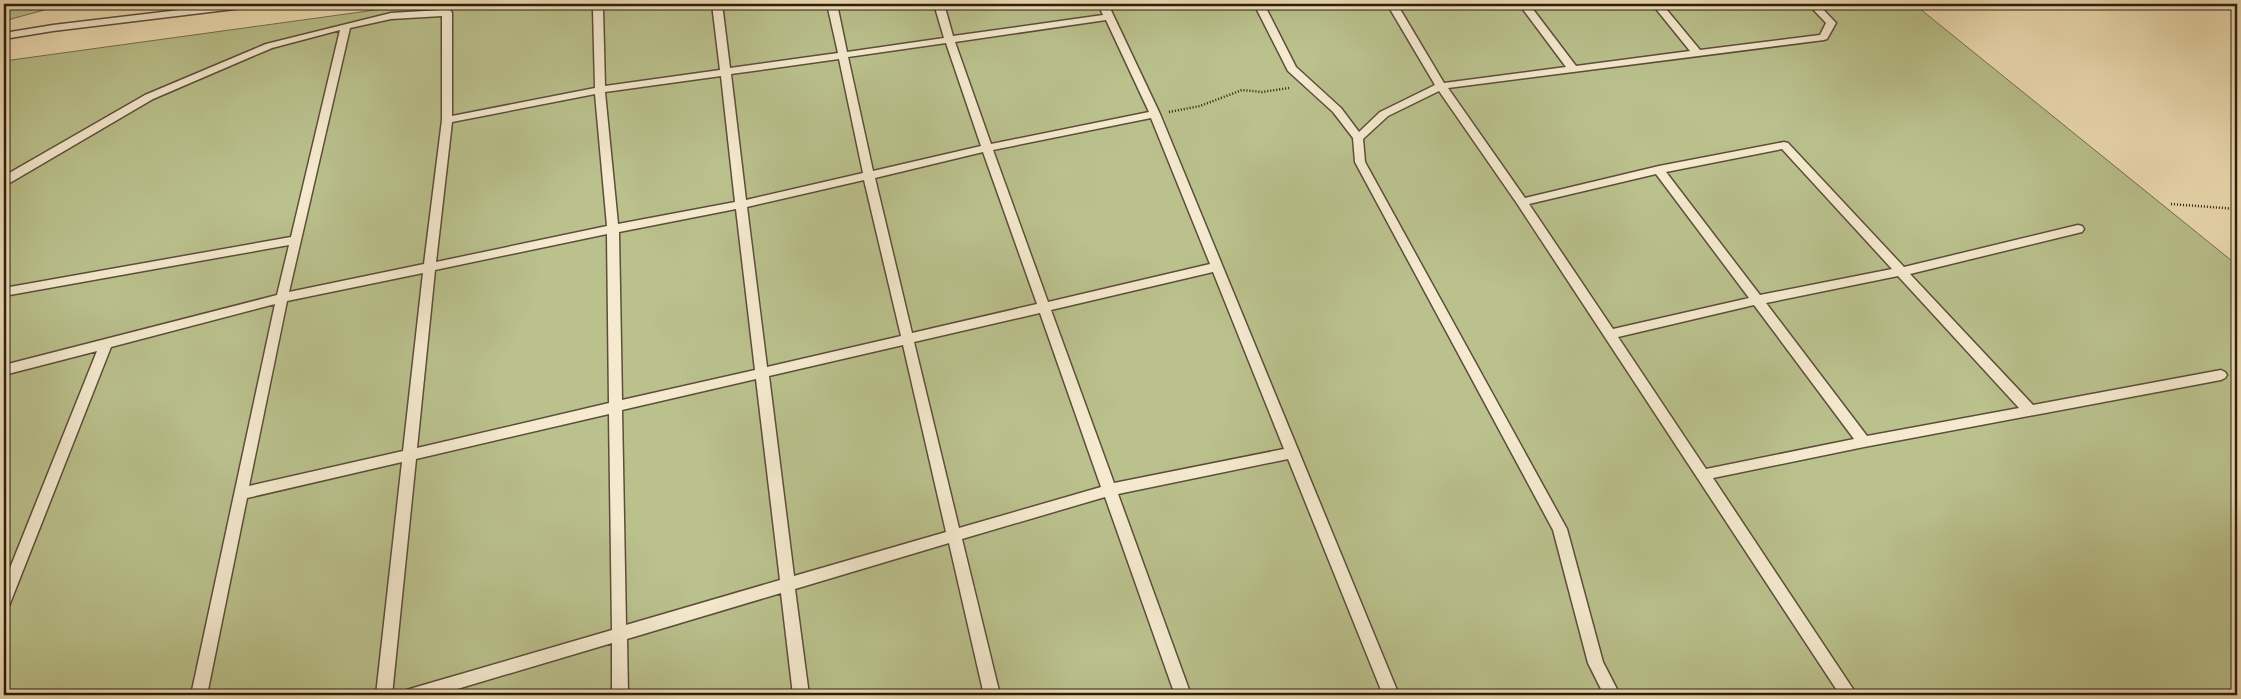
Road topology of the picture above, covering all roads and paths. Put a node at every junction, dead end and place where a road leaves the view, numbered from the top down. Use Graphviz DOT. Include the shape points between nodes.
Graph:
graph roads {
  1 [pos="251,4"];
  2 [pos="716,4"];
  3 [pos="832,4"];
  4 [pos="939,4"];
  5 [pos="1103,4"];
  6 [pos="1259,4"];
  7 [pos="1392,4"];
  8 [pos="1524,4"];
  9 [pos="1657,4"];
  10 [pos="1813,4"];
  11 [pos="445,8"];
  12 [pos="598,9"];
  13 [pos="1109,17"];
  14 [pos="346,26"];
  15 [pos="4,36"];
  16 [pos="949,39"];
  17 [pos="1697,53"];
  18 [pos="843,54"];
  19 [pos="1573,69"];
  20 [pos="726,71"];
  21 [pos="1310,85"];
  22 [pos="1440,86"];
  23 [pos="600,90"];
  24 [pos="1155,114"];
  25 [pos="447,120"];
  26 [pos="1358,138"];
  27 [pos="987,148"];
  28 [pos="1659,170"];
  29 [pos="869,177"];
  30 [pos="4,181"];
  31 [pos="1522,202"];
  32 [pos="2172,204"];
  33 [pos="740,205"];
  34 [pos="2237,209"];
  35 [pos="613,229"];
  36 [pos="2078,229"];
  37 [pos="296,240"];
  38 [pos="1217,267"];
  39 [pos="429,268"];
  40 [pos="1903,271"];
  41 [pos="4,292"];
  42 [pos="282,298"];
  43 [pos="1757,300"];
  44 [pos="1044,308"];
  45 [pos="1609,335"];
  46 [pos="908,339"];
  47 [pos="106,344"];
  48 [pos="4,370"];
  49 [pos="761,373"];
  50 [pos="2221,375"];
  51 [pos="616,407"];
  52 [pos="2031,412"];
  53 [pos="1864,442"];
  54 [pos="1292,453"];
  55 [pos="409,455"];
  56 [pos="1702,475"];
  57 [pos="1109,490"];
  58 [pos="241,494"];
  59 [pos="954,535"];
  60 [pos="787,584"];
  61 [pos="4,600"];
  62 [pos="619,634"];
  63 [pos="199,695"];
  64 [pos="384,695"];
  65 [pos="413,695"];
  66 [pos="620,695"];
  67 [pos="801,695"];
  68 [pos="992,695"];
  69 [pos="1183,695"];
  70 [pos="1391,695"];
  71 [pos="1612,695"];
  72 [pos="1849,695"];
  1 -- 15 [label="lane"];
  2 -- 20 [label="lane"];
  3 -- 18 [label="lane"];
  4 -- 16 [label="lane"];
  5 -- 13 [label="lane"];
  6 -- 21 [label="lane" via="1292,69"];
  7 -- 22 [label="lane"];
  8 -- 19 [label="lane"];
  9 -- 17 [label="lane"];
  10 -- 17 [label="lane" via="1831,23 1824,37"];
  11 -- 14 [label="lane"];
  11 -- 25 [label="lane"];
  12 -- 23 [label="lane"];
  13 -- 16 [label="lane"];
  13 -- 24 [label="lane"];
  14 -- 30 [label="lane" via="270,46 148,97"];
  14 -- 37 [label="lane"];
  16 -- 18 [label="lane"];
  16 -- 27 [label="lane"];
  17 -- 19 [label="lane"];
  18 -- 20 [label="lane"];
  18 -- 29 [label="lane"];
  19 -- 22 [label="lane"];
  20 -- 23 [label="lane"];
  20 -- 33 [label="lane"];
  21 -- 24 [label="path" via="1262,92 1242,90 1200,106"];
  21 -- 26 [label="lane" via="1337,110"];
  22 -- 26 [label="lane" via="1384,114"];
  22 -- 31 [label="lane"];
  23 -- 25 [label="lane"];
  23 -- 35 [label="lane"];
  24 -- 27 [label="lane"];
  24 -- 38 [label="lane"];
  25 -- 39 [label="lane"];
  26 -- 71 [label="lane" via="1360,162 1560,529 1596,663"];
  27 -- 29 [label="lane"];
  27 -- 44 [label="lane"];
  28 -- 31 [label="lane"];
  28 -- 40 [label="lane" via="1784,145"];
  28 -- 43 [label="lane"];
  29 -- 33 [label="lane"];
  29 -- 46 [label="lane"];
  31 -- 45 [label="lane"];
  32 -- 34 [label="path"];
  33 -- 35 [label="lane"];
  33 -- 49 [label="lane"];
  35 -- 39 [label="lane"];
  35 -- 51 [label="lane"];
  36 -- 40 [label="lane"];
  37 -- 41 [label="lane"];
  37 -- 42 [label="lane"];
  38 -- 44 [label="lane"];
  38 -- 54 [label="lane"];
  39 -- 42 [label="lane"];
  39 -- 55 [label="lane"];
  40 -- 43 [label="lane"];
  40 -- 52 [label="lane"];
  42 -- 47 [label="lane"];
  42 -- 58 [label="lane"];
  43 -- 45 [label="lane"];
  43 -- 53 [label="lane"];
  44 -- 46 [label="lane"];
  44 -- 57 [label="lane"];
  45 -- 56 [label="lane"];
  46 -- 49 [label="lane"];
  46 -- 59 [label="lane"];
  47 -- 48 [label="lane"];
  47 -- 61 [label="lane"];
  49 -- 51 [label="lane"];
  49 -- 60 [label="lane"];
  50 -- 52 [label="lane"];
  51 -- 55 [label="lane"];
  51 -- 62 [label="lane"];
  52 -- 53 [label="lane"];
  53 -- 56 [label="lane"];
  54 -- 57 [label="lane"];
  54 -- 70 [label="lane"];
  55 -- 58 [label="lane"];
  55 -- 64 [label="lane"];
  56 -- 72 [label="lane"];
  57 -- 59 [label="lane"];
  57 -- 69 [label="lane"];
  58 -- 63 [label="lane"];
  59 -- 60 [label="lane"];
  59 -- 68 [label="lane"];
  60 -- 62 [label="lane"];
  60 -- 67 [label="lane"];
  62 -- 65 [label="lane"];
  62 -- 66 [label="lane"];
}
